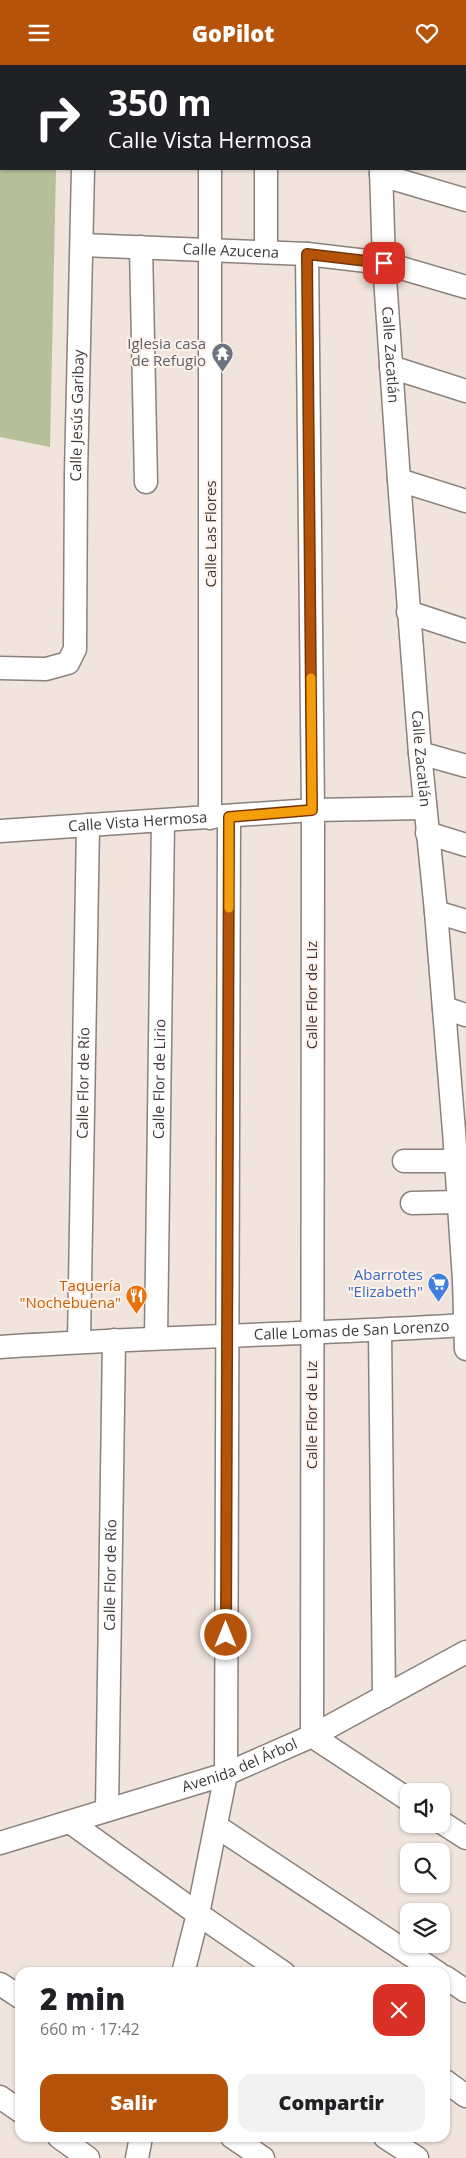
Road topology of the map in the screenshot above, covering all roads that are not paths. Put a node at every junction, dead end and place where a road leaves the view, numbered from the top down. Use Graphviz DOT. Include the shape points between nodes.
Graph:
graph roads {
  1 [pos="83,170"];
  2 [pos="210,170"];
  3 [pos="266,170"];
  4 [pos="381,172"];
  5 [pos="466,200"];
  6 [pos="82,245"];
  7 [pos="141,247"];
  8 [pos="211,250"];
  9 [pos="266,252"];
  10 [pos="307,254"];
  11 [pos="384,263"];
  12 [pos="466,287"];
  13 [pos="391,367"];
  14 [pos="466,391"];
  15 [pos="399,480"];
  16 [pos="146,482"];
  17 [pos="466,501"];
  18 [pos="408,612"];
  19 [pos="466,631"];
  20 [pos="0,668"];
  21 [pos="420,753"];
  22 [pos="466,766"];
  23 [pos="425,808"];
  24 [pos="312,810"];
  25 [pos="219,817"];
  26 [pos="163,821"];
  27 [pos="88,825"];
  28 [pos="0,831"];
  29 [pos="427,833"];
  30 [pos="466,845"];
  31 [pos="436,912"];
  32 [pos="466,921"];
  33 [pos="444,1008"];
  34 [pos="466,1015"];
  35 [pos="460,1133"];
  36 [pos="404,1161"];
  37 [pos="455,1161"];
  38 [pos="458,1202"];
  39 [pos="412,1203"];
  40 [pos="465,1280"];
  41 [pos="464,1325"];
  42 [pos="380,1331"];
  43 [pos="311,1334"];
  44 [pos="227,1337"];
  45 [pos="156,1338"];
  46 [pos="114,1340"];
  47 [pos="79,1341"];
  48 [pos="0,1347"];
  49 [pos="466,1349"];
  50 [pos="466,1653"];
  51 [pos="384,1697"];
  52 [pos="312,1736"];
  53 [pos="226,1774"];
  54 [pos="400,1794"];
  55 [pos="107,1810"];
  56 [pos="70,1822"];
  57 [pos="216,1826"];
  58 [pos="450,1828"];
  59 [pos="466,1838"];
  60 [pos="0,1843"];
  61 [pos="198,1914"];
  62 [pos="185,1967"];
  63 [pos="275,1967"];
  64 [pos="429,1967"];
  65 [pos="450,1980"];
  66 [pos="0,1984"];
  67 [pos="466,1991"];
  68 [pos="15,1994"];
  69 [pos="450,2084"];
  70 [pos="466,2095"];
  71 [pos="0,2097"];
  72 [pos="15,2108"];
  73 [pos="66,2142"];
  74 [pos="140,2142"];
  75 [pos="239,2142"];
  76 [pos="393,2142"];
  77 [pos="88,2158"];
  78 [pos="137,2158"];
  79 [pos="263,2158"];
  80 [pos="417,2158"];
  1 -- 6 [label="street, Calle Jesús Garibay"];
  2 -- 8 [label="street, Calle Las Flores"];
  3 -- 9 [label="street"];
  4 -- 5 [label="street"];
  4 -- 11 [label="street, Calle Zacatlán"];
  6 -- 7 [label="street, Calle Azucena"];
  6 -- 20 [label="street, Calle Jesús Garibay" via="75,649 68,663 46,669"];
  7 -- 8 [label="street, Calle Azucena"];
  7 -- 16 [label="street"];
  8 -- 9 [label="street, Calle Azucena"];
  8 -- 25 [label="street, Calle Las Flores"];
  9 -- 10 [label="street, Calle Azucena"];
  10 -- 11 [label="street, Calle Azucena"];
  10 -- 24 [label="street, Calle Flor de Liz"];
  11 -- 12 [label="street, Calle Azucena"];
  11 -- 13 [label="street, Calle Zacatlán"];
  13 -- 14 [label="street"];
  13 -- 15 [label="street, Calle Zacatlán"];
  15 -- 17 [label="street"];
  15 -- 18 [label="street, Calle Zacatlán"];
  18 -- 19 [label="street"];
  18 -- 21 [label="street, Calle Zacatlán"];
  21 -- 22 [label="street"];
  21 -- 23 [label="street, Calle Zacatlán"];
  23 -- 24 [label="street, Calle Vista Hermosa"];
  23 -- 29 [label="street, Calle Zacatlán"];
  24 -- 25 [label="street, Calle Vista Hermosa"];
  24 -- 43 [label="street, Calle Flor de Liz"];
  25 -- 26 [label="street, Calle Vista Hermosa"];
  25 -- 44 [label="street, Calle Las Flores"];
  26 -- 27 [label="street, Calle Vista Hermosa"];
  26 -- 45 [label="street, Calle Flor de Lirio"];
  27 -- 28 [label="street, Calle Vista Hermosa"];
  27 -- 47 [label="street, Calle Flor de Río"];
  29 -- 30 [label="street"];
  29 -- 31 [label="street, Calle Zacatlán"];
  31 -- 32 [label="street"];
  31 -- 33 [label="street, Calle Zacatlán"];
  33 -- 34 [label="street"];
  33 -- 35 [label="street, Calle Zacatlán"];
  35 -- 37 [label="street, Calle Zacatlán"];
  36 -- 37 [label="street"];
  37 -- 38 [label="street, Calle Zacatlán"];
  38 -- 39 [label="street"];
  38 -- 40 [label="street, Calle Zacatlán"];
  40 -- 41 [label="street, Calle Zacatlán"];
  41 -- 42 [label="street, Calle Lomas de San Lorenzo"];
  41 -- 49 [label="street, Calle Zacatlán"];
  42 -- 43 [label="street, Calle Lomas de San Lorenzo"];
  42 -- 51 [label="street"];
  43 -- 44 [label="street, Calle Lomas de San Lorenzo"];
  43 -- 52 [label="street, Calle Flor de Liz"];
  44 -- 45 [label="street, Calle Lomas de San Lorenzo"];
  44 -- 53 [label="street, Calle Las Flores"];
  45 -- 46 [label="street, Calle Lomas de San Lorenzo"];
  46 -- 47 [label="street, Calle Lomas de San Lorenzo"];
  46 -- 55 [label="street, Calle Flor de Río"];
  47 -- 48 [label="street, Calle Lomas de San Lorenzo"];
  50 -- 51 [label="street, Avenida del Árbol"];
  51 -- 52 [label="street, Avenida del Árbol"];
  52 -- 53 [label="street, Avenida del Árbol"];
  52 -- 54 [label="street"];
  53 -- 55 [label="street, Avenida del Árbol"];
  53 -- 57 [label="street, Calle Las Flores"];
  55 -- 56 [label="street, Avenida del Árbol"];
  56 -- 60 [label="street, Avenida del Árbol"];
  56 -- 61 [label="street"];
  57 -- 61 [label="street, Calle Las Flores"];
  57 -- 64 [label="street"];
  58 -- 59 [label="street"];
  61 -- 62 [label="street, Calle Las Flores"];
  61 -- 63 [label="street"];
  65 -- 67 [label="street"];
  66 -- 68 [label="street"];
  69 -- 70 [label="street"];
  71 -- 72 [label="street"];
  73 -- 77 [label="street"];
  74 -- 78 [label="street"];
  75 -- 79 [label="street"];
  76 -- 80 [label="street"];
}
